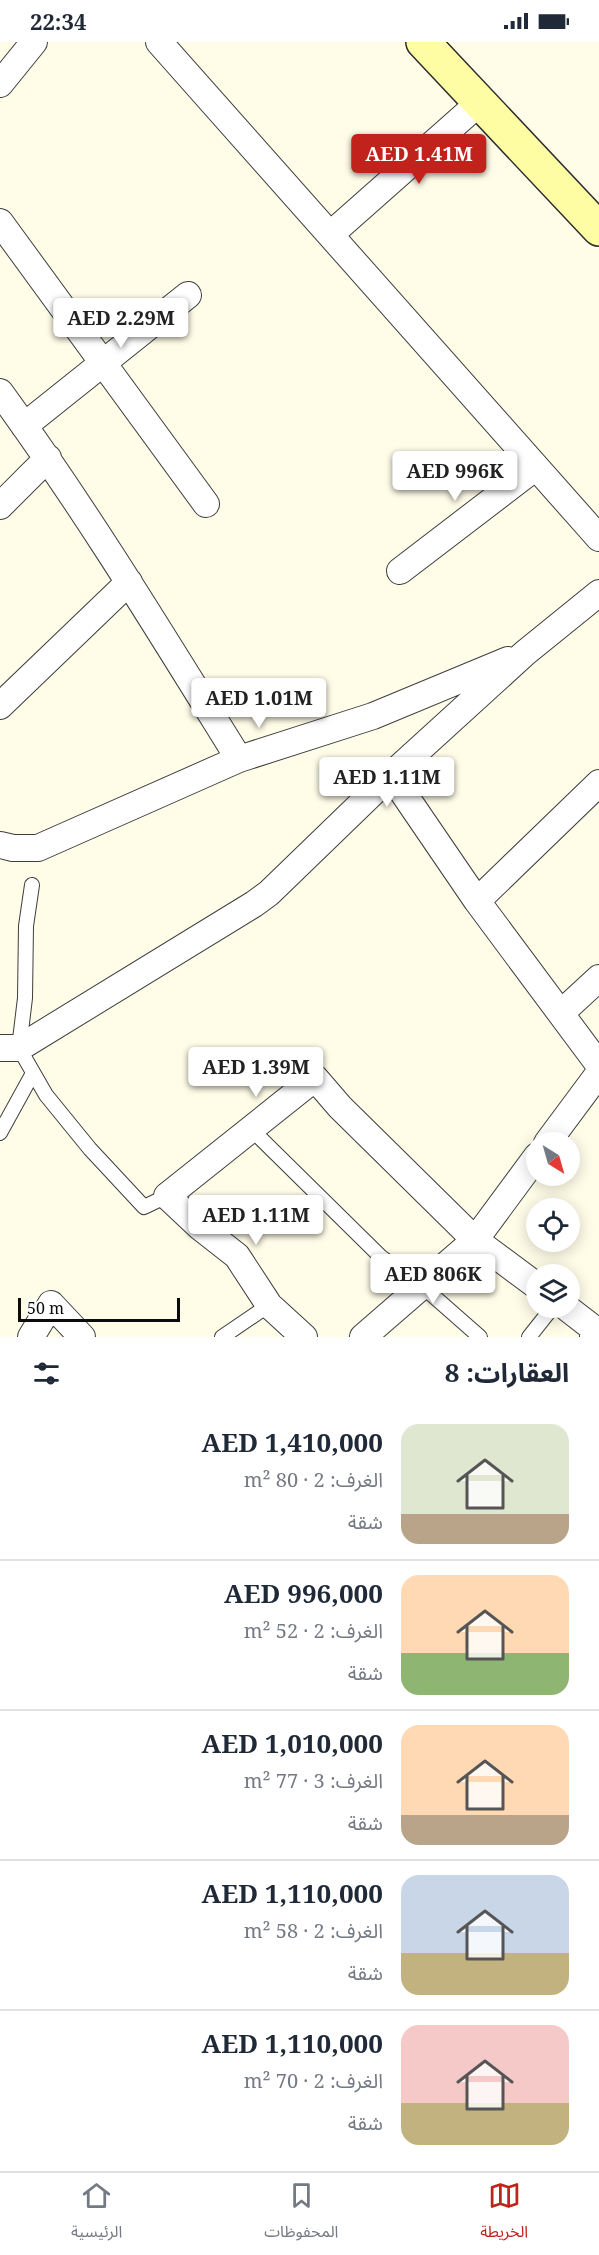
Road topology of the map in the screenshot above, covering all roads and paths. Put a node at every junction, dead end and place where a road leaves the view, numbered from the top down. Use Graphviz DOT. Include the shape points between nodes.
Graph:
graph roads {
  1 [pos="34,42"];
  2 [pos="159,42"];
  3 [pos="423,42"];
  4 [pos="0,84"];
  5 [pos="479,103"];
  6 [pos="0,222"];
  7 [pos="599,229"];
  8 [pos="331,234"];
  9 [pos="188,295"];
  10 [pos="103,361"];
  11 [pos="0,392"];
  12 [pos="24,426"];
  13 [pos="48,458"];
  14 [pos="536,467"];
  15 [pos="206,504"];
  16 [pos="0,506"];
  17 [pos="599,538"];
  18 [pos="400,571"];
  19 [pos="129,582"];
  20 [pos="596,600"];
  21 [pos="525,653"];
  22 [pos="0,706"];
  23 [pos="239,759"];
  24 [pos="391,776"];
  25 [pos="599,783"];
  26 [pos="0,845"];
  27 [pos="32,885"];
  28 [pos="477,901"];
  29 [pos="599,978"];
  30 [pos="561,1013"];
  31 [pos="10,1048"];
  32 [pos="599,1065"];
  33 [pos="33,1073"];
  34 [pos="599,1073"];
  35 [pos="251,1129"];
  36 [pos="555,1132"];
  37 [pos="0,1133"];
  38 [pos="526,1171"];
  39 [pos="167,1196"];
  40 [pos="475,1240"];
  41 [pos="526,1278"];
  42 [pos="422,1286"];
  43 [pos="269,1305"];
  44 [pos="544,1318"];
  45 [pos="580,1318"];
  46 [pos="596,1330"];
  47 [pos="31,1337"];
  48 [pos="82,1337"];
  49 [pos="222,1337"];
  50 [pos="304,1337"];
  51 [pos="363,1337"];
  52 [pos="480,1337"];
  53 [pos="529,1337"];
  1 -- 4 [label="street"];
  2 -- 8 [label="street"];
  3 -- 5 [label="main road"];
  5 -- 7 [label="main road"];
  5 -- 8 [label="street"];
  6 -- 10 [label="street"];
  8 -- 14 [label="street"];
  9 -- 10 [label="street"];
  10 -- 12 [label="street"];
  10 -- 15 [label="street"];
  11 -- 12 [label="street"];
  12 -- 13 [label="street"];
  13 -- 16 [label="street"];
  13 -- 19 [label="street"];
  14 -- 17 [label="street"];
  14 -- 18 [label="street"];
  19 -- 22 [label="street"];
  19 -- 23 [label="street"];
  20 -- 21 [label="street"];
  21 -- 23 [label="street" via="373,716"];
  21 -- 24 [label="street"];
  23 -- 26 [label="street" via="38,848"];
  24 -- 28 [label="street"];
  24 -- 31 [label="street" via="254,904"];
  25 -- 28 [label="street"];
  27 -- 31 [label="lane" via="26,926 25,998"];
  28 -- 30 [label="street"];
  29 -- 30 [label="street"];
  30 -- 32 [label="street"];
  31 -- 33 [label="lane"];
  33 -- 37 [label="lane"];
  33 -- 39 [label="lane" via="83,1140 144,1207"];
  34 -- 36 [label="street"];
  35 -- 39 [label="street"];
  35 -- 40 [label="street" via="315,1078 339,1107"];
  35 -- 42 [label="lane" via="381,1257"];
  38 -- 40 [label="street"];
  39 -- 43 [label="street" via="237,1256"];
  40 -- 41 [label="street"];
  40 -- 42 [label="street"];
  42 -- 51 [label="street"];
  42 -- 52 [label="lane"];
  43 -- 49 [label="lane"];
  43 -- 50 [label="street"];
  44 -- 53 [label="lane"];
  45 -- 46 [label="street"];
  47 -- 48 [label="street" via="51,1304"];
}
